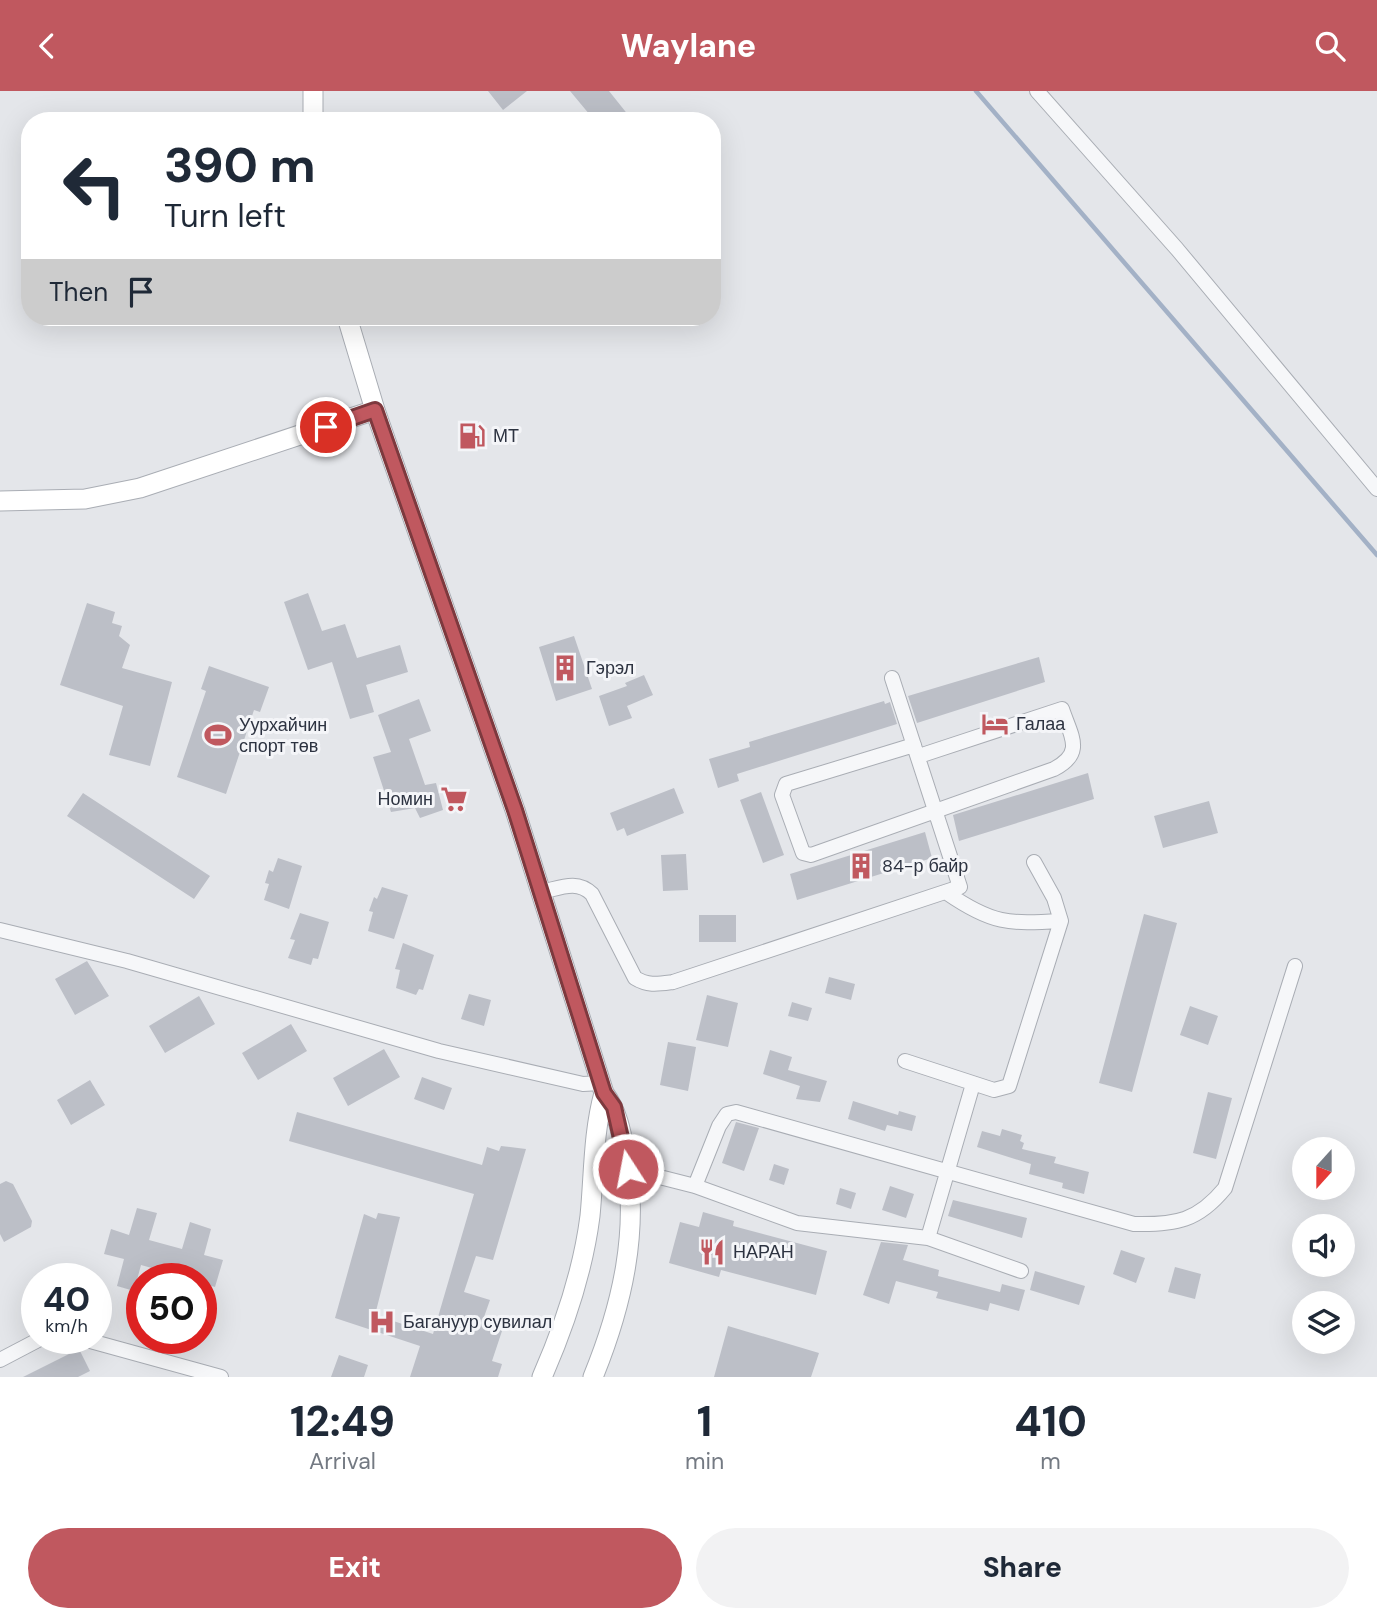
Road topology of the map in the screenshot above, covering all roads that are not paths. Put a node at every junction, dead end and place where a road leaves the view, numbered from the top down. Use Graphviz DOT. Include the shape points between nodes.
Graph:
graph roads {
  1 [pos="313,91"];
  2 [pos="1037,91"];
  3 [pos="313,112"];
  4 [pos="349,326"];
  5 [pos="375,410"];
  6 [pos="1377,489"];
  7 [pos="0,501"];
  8 [pos="892,678"];
  9 [pos="916,751"];
  10 [pos="936,812"];
  11 [pos="1034,862"];
  12 [pos="541,892"];
  13 [pos="947,893"];
  14 [pos="1062,921"];
  15 [pos="0,930"];
  16 [pos="1295,966"];
  17 [pos="905,1061"];
  18 [pos="973,1084"];
  19 [pos="603,1088"];
  20 [pos="628,1169"];
  21 [pos="947,1173"];
  22 [pos="695,1186"];
  23 [pos="928,1238"];
  24 [pos="1021,1271"];
  25 [pos="112,1347"];
  26 [pos="21,1349"];
  27 [pos="0,1360"];
  28 [pos="220,1377"];
  29 [pos="542,1377"];
  30 [pos="593,1377"];
  1 -- 3 [label="main road"];
  2 -- 6 [label="street" via="1177,249"];
  4 -- 5 [label="main road"];
  5 -- 7 [label="main road" via="128,491 54,502"];
  5 -- 12 [label="main road"];
  8 -- 9 [label="street"];
  9 -- 10 [label="street"];
  9 -- 10 [label="street" via="786,784 782,795 799,849 807,855"];
  9 -- 10 [label="street" via="1062,709 1074,743 1068,762"];
  10 -- 13 [label="street" via="960,887"];
  11 -- 14 [label="street"];
  12 -- 13 [label="street" via="584,886 593,894 635,978 645,984 673,982"];
  12 -- 19 [label="main road"];
  13 -- 14 [label="street" via="991,919 1015,924"];
  14 -- 18 [label="street" via="1014,1079 1004,1089"];
  15 -- 19 [label="street" via="153,968 439,1051"];
  16 -- 21 [label="street" via="1229,1178 1210,1206 1188,1219 1163,1225 1134,1224"];
  17 -- 18 [label="street"];
  18 -- 21 [label="street"];
  19 -- 20 [label="main road" via="614,1107"];
  19 -- 29 [label="main road" via="583,1257"];
  20 -- 22 [label="street"];
  20 -- 30 [label="main road" via="628,1265"];
  21 -- 22 [label="street" via="736,1112 727,1114 719,1126"];
  21 -- 23 [label="street"];
  22 -- 23 [label="street" via="797,1223"];
  23 -- 24 [label="street"];
  25 -- 28 [label="street"];
  26 -- 27 [label="street"];
}
